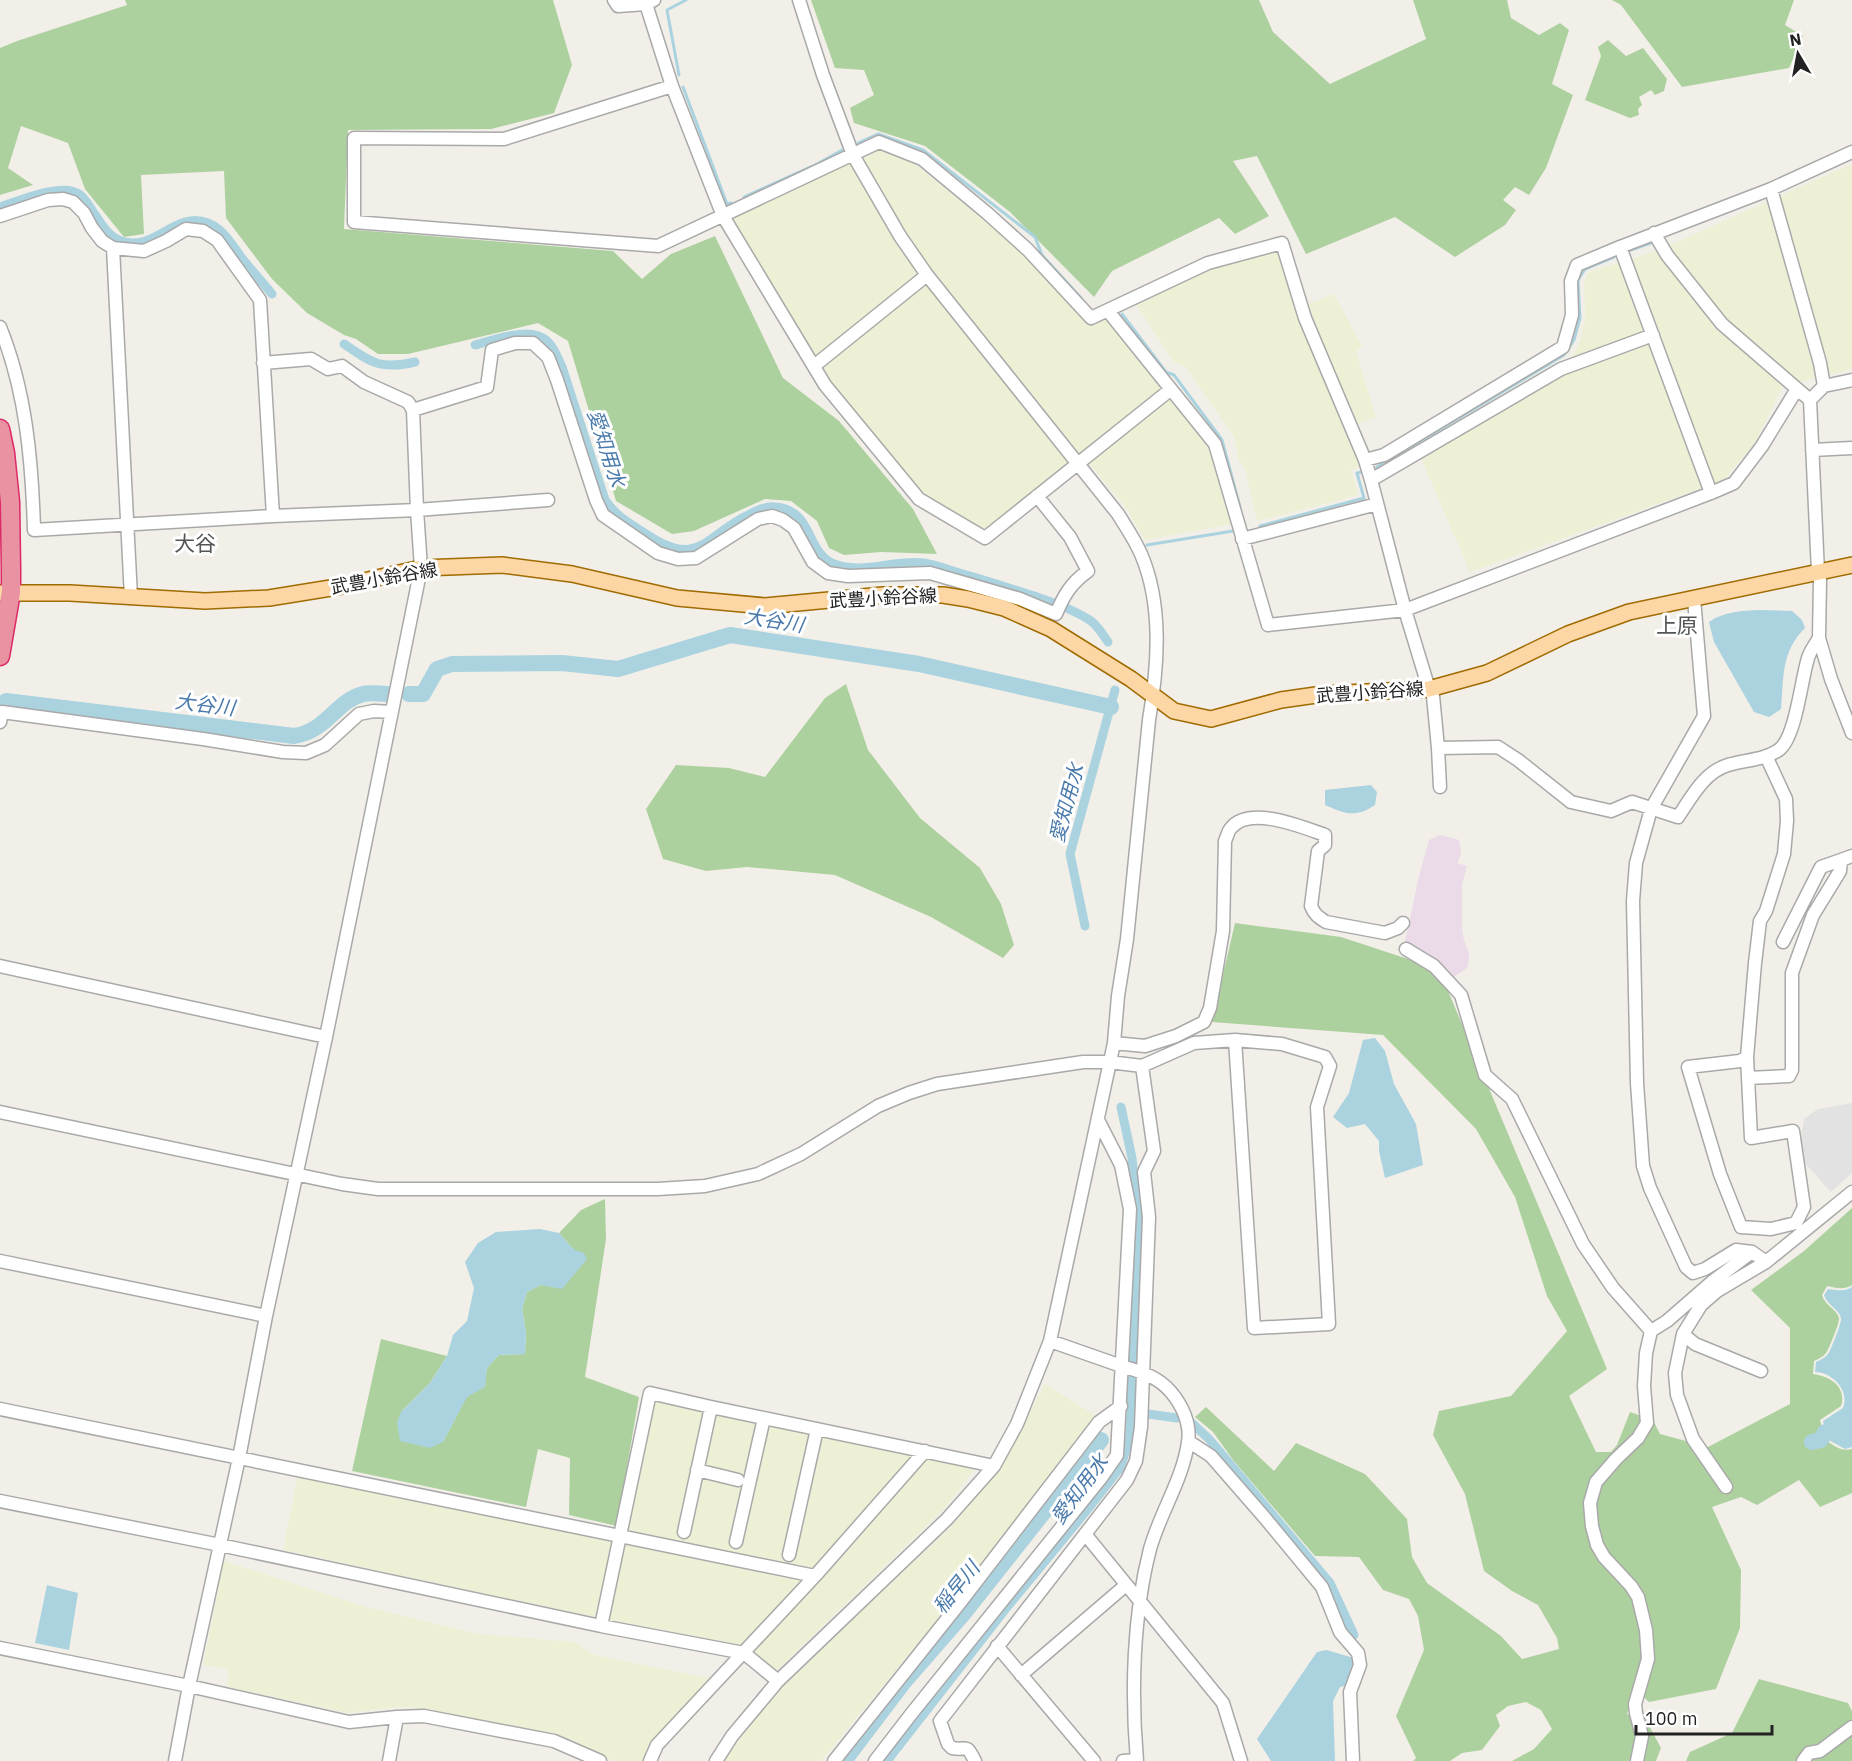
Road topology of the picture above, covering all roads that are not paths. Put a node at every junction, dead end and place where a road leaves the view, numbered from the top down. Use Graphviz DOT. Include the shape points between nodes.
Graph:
graph roads {
  1 [pos="614,0"];
  2 [pos="799,0"];
  3 [pos="650,2"];
  4 [pos="672,86"];
  5 [pos="1852,152"];
  6 [pos="854,155"];
  7 [pos="1771,189"];
  8 [pos="0,216"];
  9 [pos="723,216"];
  10 [pos="1654,233"];
  11 [pos="1620,247"];
  12 [pos="113,248"];
  13 [pos="927,275"];
  14 [pos="1107,311"];
  15 [pos="0,327"];
  16 [pos="1653,335"];
  17 [pos="263,363"];
  18 [pos="814,366"];
  19 [pos="1852,380"];
  20 [pos="1824,386"];
  21 [pos="1797,389"];
  22 [pos="1170,390"];
  23 [pos="1810,400"];
  24 [pos="413,410"];
  25 [pos="0,429"];
  26 [pos="1852,448"];
  27 [pos="1812,450"];
  28 [pos="1365,460"];
  29 [pos="1077,464"];
  30 [pos="1371,480"];
  31 [pos="1711,494"];
  32 [pos="1037,496"];
  33 [pos="548,500"];
  34 [pos="1377,504"];
  35 [pos="417,510"];
  36 [pos="273,516"];
  37 [pos="127,525"];
  38 [pos="1242,539"];
  39 [pos="1852,566"];
  40 [pos="422,568"];
  41 [pos="1818,572"];
  42 [pos="5,592"];
  43 [pos="131,597"];
  44 [pos="1694,599"];
  45 [pos="1405,609"];
  46 [pos="1819,638"];
  47 [pos="0,656"];
  48 [pos="1429,689"];
  49 [pos="1153,696"];
  50 [pos="392,712"];
  51 [pos="0,722"];
  52 [pos="1852,733"];
  53 [pos="1438,748"];
  54 [pos="1766,756"];
  55 [pos="1440,787"];
  56 [pos="1651,809"];
  57 [pos="1847,858"];
  58 [pos="1403,923"];
  59 [pos="1783,942"];
  60 [pos="1406,949"];
  61 [pos="0,966"];
  62 [pos="326,1037"];
  63 [pos="1235,1040"];
  64 [pos="1114,1043"];
  65 [pos="1747,1057"];
  66 [pos="1109,1062"];
  67 [pos="1142,1066"];
  68 [pos="1748,1078"];
  69 [pos="0,1112"];
  70 [pos="1098,1120"];
  71 [pos="297,1174"];
  72 [pos="1852,1192"];
  73 [pos="1752,1251"];
  74 [pos="0,1261"];
  75 [pos="1766,1262"];
  76 [pos="266,1316"];
  77 [pos="1651,1331"];
  78 [pos="1683,1334"];
  79 [pos="1050,1341"];
  80 [pos="1122,1366"];
  81 [pos="1139,1371"];
  82 [pos="1761,1371"];
  83 [pos="711,1407"];
  84 [pos="1121,1407"];
  85 [pos="0,1408"];
  86 [pos="764,1418"];
  87 [pos="818,1429"];
  88 [pos="1188,1440"];
  89 [pos="925,1451"];
  90 [pos="239,1458"];
  91 [pos="994,1466"];
  92 [pos="697,1470"];
  93 [pos="738,1480"];
  94 [pos="1726,1487"];
  95 [pos="0,1501"];
  96 [pos="684,1532"];
  97 [pos="1085,1534"];
  98 [pos="620,1535"];
  99 [pos="736,1542"];
  100 [pos="220,1545"];
  101 [pos="789,1555"];
  102 [pos="815,1576"];
  103 [pos="1126,1585"];
  104 [pos="1140,1602"];
  105 [pos="601,1626"];
  106 [pos="997,1646"];
  107 [pos="0,1648"];
  108 [pos="744,1653"];
  109 [pos="1022,1675"];
  110 [pos="778,1681"];
  111 [pos="189,1686"];
  112 [pos="397,1717"];
  113 [pos="1852,1727"];
  114 [pos="1136,1760"];
  115 [pos="175,1761"];
  116 [pos="389,1761"];
  117 [pos="600,1761"];
  118 [pos="650,1761"];
  119 [pos="716,1761"];
  120 [pos="834,1761"];
  121 [pos="875,1761"];
  122 [pos="975,1761"];
  123 [pos="1094,1761"];
  124 [pos="1123,1761"];
  125 [pos="1241,1761"];
  126 [pos="1353,1761"];
  127 [pos="1636,1761"];
  128 [pos="1803,1761"];
  1 -- 3 [label="street" via="618,6"];
  2 -- 6 [label="street"];
  3 -- 4 [label="street"];
  4 -- 9 [label="street"];
  4 -- 9 [label="street" via="504,139 354,138 354,222 658,246"];
  5 -- 7 [label="street"];
  6 -- 9 [label="street"];
  6 -- 13 [label="street"];
  6 -- 14 [label="street" via="879,142 922,159 1028,250 1091,318"];
  7 -- 10 [label="street"];
  7 -- 20 [label="street"];
  8 -- 12 [label="street" via="48,200 73,202 102,241"];
  9 -- 18 [label="street"];
  10 -- 11 [label="street"];
  10 -- 21 [label="street" via="1666,255 1722,324"];
  11 -- 16 [label="street"];
  11 -- 28 [label="street" via="1577,265 1571,281 1572,315 1563,346 1384,455"];
  12 -- 17 [label="street" via="144,251 186,229 203,231 217,240 260,300"];
  12 -- 37 [label="street"];
  13 -- 18 [label="street"];
  13 -- 29 [label="street"];
  14 -- 22 [label="street"];
  14 -- 28 [label="street" via="1208,263 1282,243 1305,318"];
  15 -- 37 [label="street" via="24,411 32,470 34,530"];
  16 -- 30 [label="street" via="1561,369"];
  16 -- 31 [label="street"];
  17 -- 24 [label="street" via="311,359 328,369 342,366 364,382 408,402"];
  17 -- 36 [label="street"];
  18 -- 32 [label="street" via="825,385 919,499 985,538"];
  19 -- 20 [label="street"];
  20 -- 23 [label="street"];
  21 -- 23 [label="street"];
  21 -- 31 [label="street" via="1734,483"];
  22 -- 29 [label="street"];
  22 -- 38 [label="street" via="1215,444"];
  23 -- 27 [label="street"];
  24 -- 32 [label="street" via="487,387 492,350 515,343 533,344 548,357 603,515 658,553 678,559 696,558 758,519 772,516 794,528 813,562 828,573 930,573 1020,599 1056,614 1076,579 1088,571 1070,537"];
  24 -- 35 [label="street"];
  25 -- 42 [label="highway" via="10,502"];
  26 -- 27 [label="street"];
  27 -- 41 [label="street"];
  28 -- 30 [label="street"];
  29 -- 32 [label="street"];
  29 -- 49 [label="street" via="1118,514 1142,554 1157,635"];
  30 -- 34 [label="street"];
  31 -- 45 [label="street"];
  33 -- 35 [label="street"];
  34 -- 38 [label="street"];
  34 -- 45 [label="street"];
  35 -- 36 [label="street"];
  35 -- 40 [label="street"];
  36 -- 37 [label="street"];
  37 -- 43 [label="street"];
  38 -- 45 [label="street" via="1268,625"];
  39 -- 41 [label="main road, 武豊小鈴谷線"];
  40 -- 43 [label="main road, 武豊小鈴谷線" via="269,598 205,601"];
  40 -- 49 [label="main road, 武豊小鈴谷線" via="502,565 572,574 677,598 765,606 900,594 968,599 1004,608 1051,629"];
  40 -- 50 [label="street"];
  41 -- 44 [label="main road, 武豊小鈴谷線"];
  41 -- 46 [label="street"];
  42 -- 43 [label="main road, 武豊小鈴谷線"];
  42 -- 47 [label="highway"];
  44 -- 48 [label="main road, 武豊小鈴谷線" via="1629,612 1568,634 1487,674"];
  44 -- 56 [label="street" via="1704,716"];
  45 -- 48 [label="street"];
  46 -- 52 [label="street"];
  46 -- 54 [label="street" via="1800,687 1792,732 1780,748"];
  48 -- 49 [label="main road, 武豊小鈴谷線" via="1323,694 1281,700 1211,719 1174,711"];
  48 -- 53 [label="street"];
  49 -- 64 [label="street"];
  50 -- 51 [label="street" via="359,714 325,745 306,753 2,712"];
  50 -- 62 [label="street"];
  53 -- 55 [label="street"];
  53 -- 56 [label="street" via="1498,747 1571,802 1611,811 1632,802"];
  54 -- 56 [label="street" via="1725,766 1707,776 1678,817"];
  54 -- 65 [label="street" via="1786,799 1787,821 1784,854 1760,921"];
  56 -- 73 [label="street" via="1636,863 1633,901 1643,1166 1686,1267 1693,1273 1736,1250"];
  57 -- 59 [label="street" via="1821,867"];
  57 -- 68 [label="street" via="1813,915 1792,973 1792,1070 1789,1076"];
  58 -- 64 [label="street" via="1385,933 1319,918 1311,906 1318,851 1325,845 1325,835 1276,819 1243,819 1230,828 1225,841 1223,931 1210,1008 1204,1022 1145,1046"];
  60 -- 77 [label="street" via="1434,966 1461,995 1485,1075 1512,1099 1583,1244 1613,1288"];
  61 -- 62 [label="street"];
  62 -- 71 [label="street"];
  63 -- 63 [label="street" via="1282,1044 1325,1057 1330,1066 1317,1107 1329,1324 1254,1328"];
  63 -- 67 [label="street" via="1194,1042"];
  64 -- 66 [label="street"];
  65 -- 68 [label="street"];
  65 -- 68 [label="street" via="1688,1067 1720,1174 1741,1227 1771,1229 1796,1223 1804,1207 1793,1131 1751,1138"];
  66 -- 67 [label="street"];
  66 -- 70 [label="street"];
  66 -- 71 [label="street" via="1083,1062 937,1084 878,1106 801,1154 758,1174 705,1186 378,1189"];
  67 -- 81 [label="street" via="1154,1151 1144,1172 1149,1217"];
  69 -- 71 [label="street"];
  70 -- 79 [label="street"];
  70 -- 80 [label="street" via="1121,1165 1130,1209"];
  71 -- 76 [label="street"];
  72 -- 75 [label="street"];
  73 -- 75 [label="street"];
  73 -- 77 [label="street"];
  74 -- 76 [label="street"];
  75 -- 78 [label="street" via="1717,1291 1701,1305"];
  76 -- 90 [label="street"];
  77 -- 127 [label="street" via="1644,1386 1647,1423 1638,1438 1596,1482 1590,1503 1597,1545 1638,1597 1646,1630 1648,1659 1635,1704 1642,1736"];
  78 -- 82 [label="street" via="1695,1344"];
  78 -- 94 [label="street" via="1675,1373 1677,1395 1693,1439"];
  79 -- 80 [label="street"];
  79 -- 91 [label="street" via="1017,1424"];
  80 -- 81 [label="street"];
  80 -- 84 [label="street"];
  81 -- 88 [label="street" via="1170,1392 1184,1412"];
  81 -- 97 [label="street" via="1141,1427 1136,1461"];
  83 -- 86 [label="street"];
  83 -- 92 [label="street"];
  83 -- 98 [label="street" via="650,1393"];
  84 -- 120 [label="street" via="1098,1422"];
  84 -- 121 [label="street" via="1117,1455"];
  85 -- 90 [label="street"];
  86 -- 87 [label="street"];
  86 -- 99 [label="street"];
  87 -- 89 [label="street"];
  87 -- 101 [label="street"];
  88 -- 104 [label="street" via="1150,1548"];
  88 -- 126 [label="street" via="1210,1456 1322,1587 1340,1632 1358,1653 1360,1665 1350,1692"];
  89 -- 91 [label="street"];
  89 -- 102 [label="street"];
  90 -- 98 [label="street"];
  90 -- 100 [label="street"];
  91 -- 110 [label="street" via="947,1519"];
  92 -- 93 [label="street"];
  92 -- 96 [label="street"];
  95 -- 100 [label="street"];
  97 -- 103 [label="street"];
  97 -- 106 [label="street"];
  98 -- 102 [label="street"];
  98 -- 105 [label="street"];
  100 -- 105 [label="street"];
  100 -- 111 [label="street"];
  102 -- 108 [label="street"];
  103 -- 104 [label="street"];
  103 -- 109 [label="street"];
  104 -- 114 [label="street" via="1134,1715"];
  104 -- 125 [label="street" via="1223,1702"];
  105 -- 108 [label="street"];
  106 -- 109 [label="street"];
  106 -- 122 [label="street" via="940,1721 948,1744 952,1748 966,1747"];
  107 -- 111 [label="street"];
  108 -- 110 [label="street"];
  108 -- 118 [label="street" via="657,1745"];
  109 -- 123 [label="street"];
  110 -- 119 [label="street"];
  111 -- 112 [label="street" via="349,1722"];
  111 -- 115 [label="street"];
  112 -- 116 [label="street"];
  112 -- 117 [label="street" via="424,1716 554,1741"];
  113 -- 128 [label="street" via="1820,1751 1809,1753"];
  114 -- 124 [label="street"];
}
